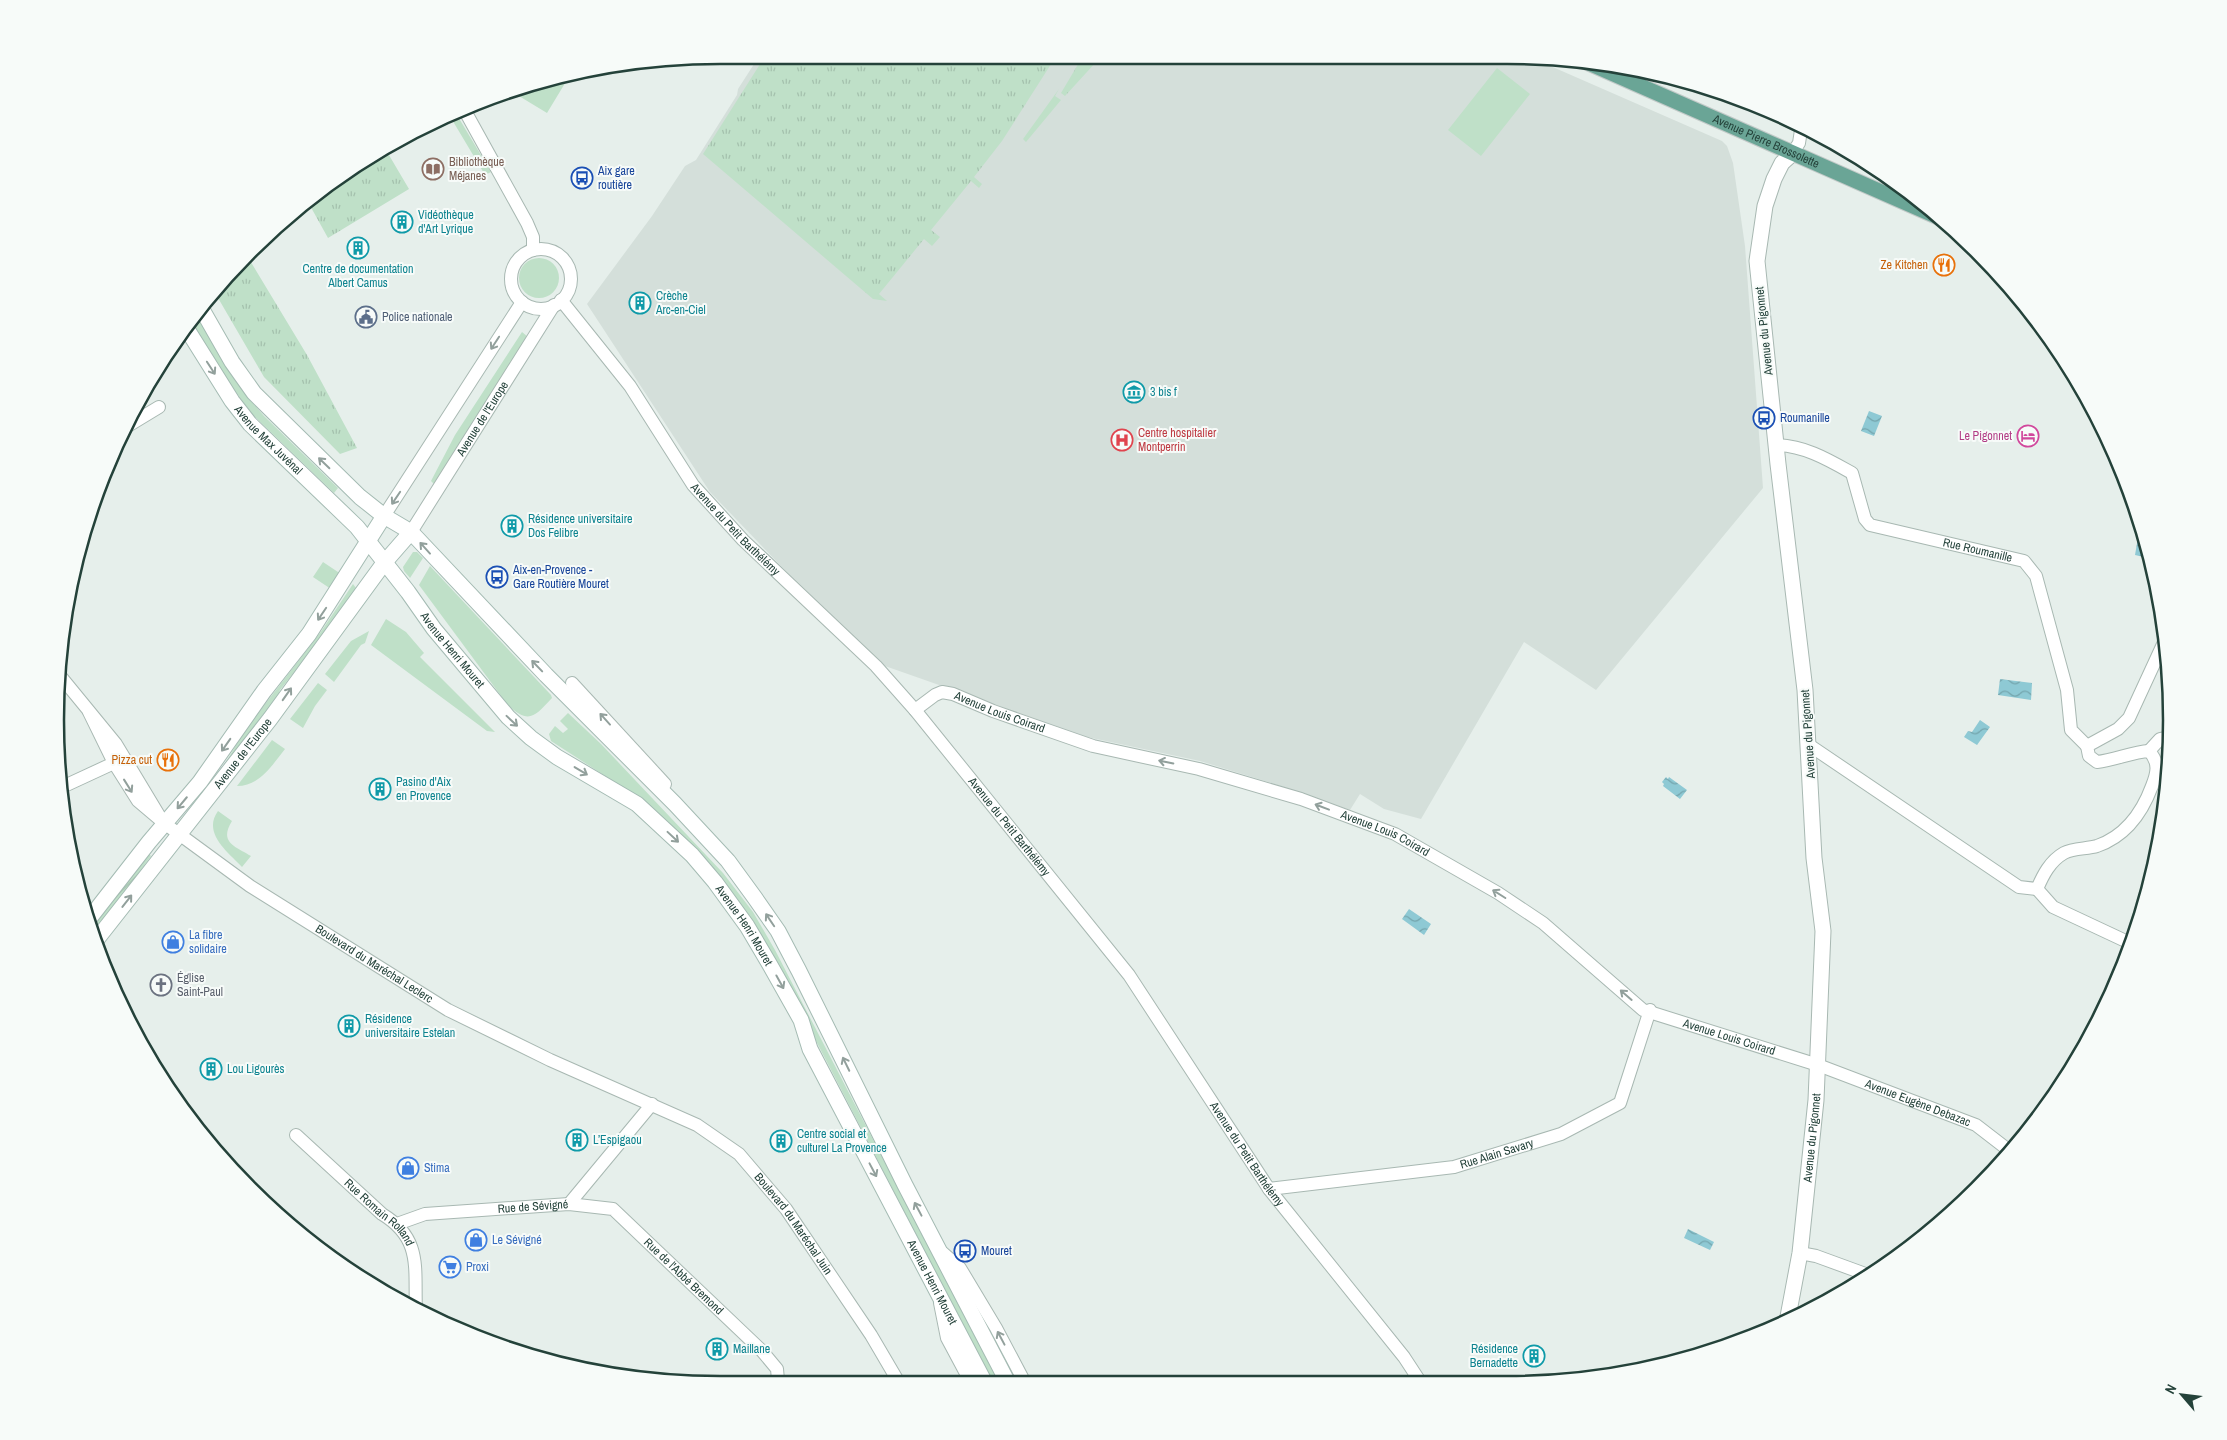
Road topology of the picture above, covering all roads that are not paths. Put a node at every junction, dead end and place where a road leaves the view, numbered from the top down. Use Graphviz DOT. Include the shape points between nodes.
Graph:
graph roads {
  1 [pos="1607,71"];
  2 [pos="467,115"];
  3 [pos="1801,133"];
  4 [pos="1792,154"];
  5 [pos="1910,202"];
  6 [pos="530,229"];
  7 [pos="533,250"];
  8 [pos="549,250"];
  9 [pos="522,302"];
  10 [pos="558,303"];
  11 [pos="205,314"];
  12 [pos="190,334"];
  13 [pos="159,407"];
  14 [pos="136,421"];
  15 [pos="1776,445"];
  16 [pos="384,516"];
  17 [pos="411,532"];
  18 [pos="367,542"];
  19 [pos="384,563"];
  20 [pos="2159,650"];
  21 [pos="65,682"];
  22 [pos="572,683"];
  23 [pos="915,710"];
  24 [pos="89,712"];
  25 [pos="2163,738"];
  26 [pos="1809,745"];
  27 [pos="2087,746"];
  28 [pos="2149,751"];
  29 [pos="114,763"];
  30 [pos="67,785"];
  31 [pos="164,823"];
  32 [pos="180,835"];
  33 [pos="728,861"];
  34 [pos="2037,890"];
  35 [pos="93,913"];
  36 [pos="100,935"];
  37 [pos="2124,940"];
  38 [pos="1650,1010"];
  39 [pos="1818,1066"];
  40 [pos="652,1104"];
  41 [pos="296,1135"];
  42 [pos="2005,1147"];
  43 [pos="1269,1189"];
  44 [pos="570,1204"];
  45 [pos="397,1224"];
  46 [pos="941,1252"];
  47 [pos="1800,1253"];
  48 [pos="1861,1272"];
  49 [pos="938,1291"];
  50 [pos="416,1301"];
  51 [pos="1789,1313"];
  52 [pos="778,1376"];
  53 [pos="895,1376"];
  54 [pos="967,1376"];
  55 [pos="981,1376"];
  56 [pos="1003,1376"];
  57 [pos="1021,1376"];
  58 [pos="1416,1376"];
  1 -- 4 [label="main road, Avenue Pierre Brossolette"];
  2 -- 6 [label="street"];
  3 -- 4 [label="street"];
  4 -- 5 [label="main road, Avenue Pierre Brossolette"];
  4 -- 15 [label="main road, Avenue du Pigonnet" via="1782,163 1765,206 1757,261"];
  6 -- 7 [label="street"];
  6 -- 8 [label="street"];
  7 -- 8 [label="street"];
  7 -- 9 [label="street" via="524,254 512,271 513,290"];
  8 -- 10 [label="street" via="564,261 569,271 569,287"];
  9 -- 10 [label="street" via="538,309"];
  9 -- 16 [label="street, one-way"];
  10 -- 17 [label="street, Avenue de l'Europe"];
  10 -- 23 [label="street, Avenue du Petit Barthélémy" via="630,386 693,485 743,540 876,666"];
  16 -- 11 [label="main road, Avenue Max Juvénal, one-way" via="354,492 254,393"];
  12 -- 18 [label="main road, Avenue Max Juvénal, one-way" via="250,424 355,526"];
  13 -- 14 [label="street"];
  15 -- 26 [label="main road, Avenue du Pigonnet"];
  15 -- 27 [label="street, Rue Roumanille" via="1794,446 1818,454 1852,473 1864,519 1870,525 2024,561 2036,576 2067,690 2071,730"];
  16 -- 17 [label="main road, Avenue Max Juvénal"];
  16 -- 18 [label="main road, Avenue de l'Europe"];
  17 -- 19 [label="main road, Avenue de l'Europe"];
  33 -- 17 [label="main road, Avenue Henri Mouret, one-way"];
  18 -- 19 [label="main road, Avenue Max Juvénal"];
  18 -- 31 [label="main road, Avenue de l'Europe, one-way" via="309,634 200,782"];
  32 -- 19 [label="main road, Avenue de l'Europe, one-way"];
  19 -- 49 [label="main road, Avenue Henri Mouret, one-way" via="508,717 557,757 637,804 715,882 747,926 801,1020 810,1049"];
  20 -- 27 [label="street" via="2129,718 2118,730"];
  21 -- 24 [label="street"];
  33 -- 22 [label="street, one-way" via="720,844"];
  38 -- 23 [label="street, Avenue Louis Coirard, one-way" via="1643,1010 1543,923 1498,893 1395,834 1282,793 1200,770 1092,746 953,694 942,692"];
  23 -- 43 [label="street, Avenue du Petit Barthélémy" via="1130,974"];
  24 -- 29 [label="street, Boulevard du Maréchal Leclerc"];
  24 -- 31 [label="street" via="116,744"];
  25 -- 28 [label="street"];
  26 -- 34 [label="street" via="2019,887"];
  26 -- 39 [label="main road, Avenue du Pigonnet" via="1814,858 1822,930"];
  27 -- 28 [label="street, Rue Roumanille" via="2089,756 2097,762"];
  28 -- 34 [label="street" via="2155,758 2158,772 2145,804 2128,829 2098,846 2065,852 2052,862"];
  29 -- 30 [label="street"];
  29 -- 31 [label="street, Boulevard du Maréchal Leclerc, one-way" via="138,801"];
  31 -- 32 [label="street, Boulevard du Maréchal Leclerc"];
  31 -- 35 [label="main road, Avenue de l'Europe"];
  36 -- 32 [label="main road, Avenue de l'Europe, one-way"];
  32 -- 40 [label="street, Boulevard du Maréchal Leclerc" via="250,886 448,1010 550,1060"];
  46 -- 33 [label="main road, Avenue Henri Mouret, one-way" via="778,931"];
  34 -- 37 [label="street" via="2053,907"];
  38 -- 39 [label="street, Avenue Louis Coirard"];
  38 -- 43 [label="street, Rue Alain Savary" via="1620,1103 1561,1134 1454,1167"];
  39 -- 42 [label="street, Avenue Eugène Debazac" via="1976,1125"];
  39 -- 47 [label="main road, Avenue du Pigonnet"];
  40 -- 44 [label="street, Rue de Sévigné"];
  40 -- 53 [label="street, Boulevard du Maréchal Juin" via="697,1126 739,1154 786,1209"];
  41 -- 45 [label="street, Rue Romain Rolland"];
  43 -- 58 [label="street, Avenue du Petit Barthélémy"];
  44 -- 45 [label="street, Rue de Sévigné" via="425,1214"];
  44 -- 52 [label="street, Rue de l'Abbé Bremond" via="613,1209 762,1351 777,1369"];
  45 -- 50 [label="street, Rue Romain Rolland" via="415,1252"];
  46 -- 56 [label="main road, Avenue Henri Mouret"];
  57 -- 46 [label="street, Avenue Henri Mouret, one-way" via="960,1268"];
  47 -- 48 [label="street"];
  47 -- 51 [label="main road, Avenue du Pigonnet"];
  49 -- 54 [label="street" via="947,1338"];
  49 -- 55 [label="main road, Avenue Henri Mouret"];
}
